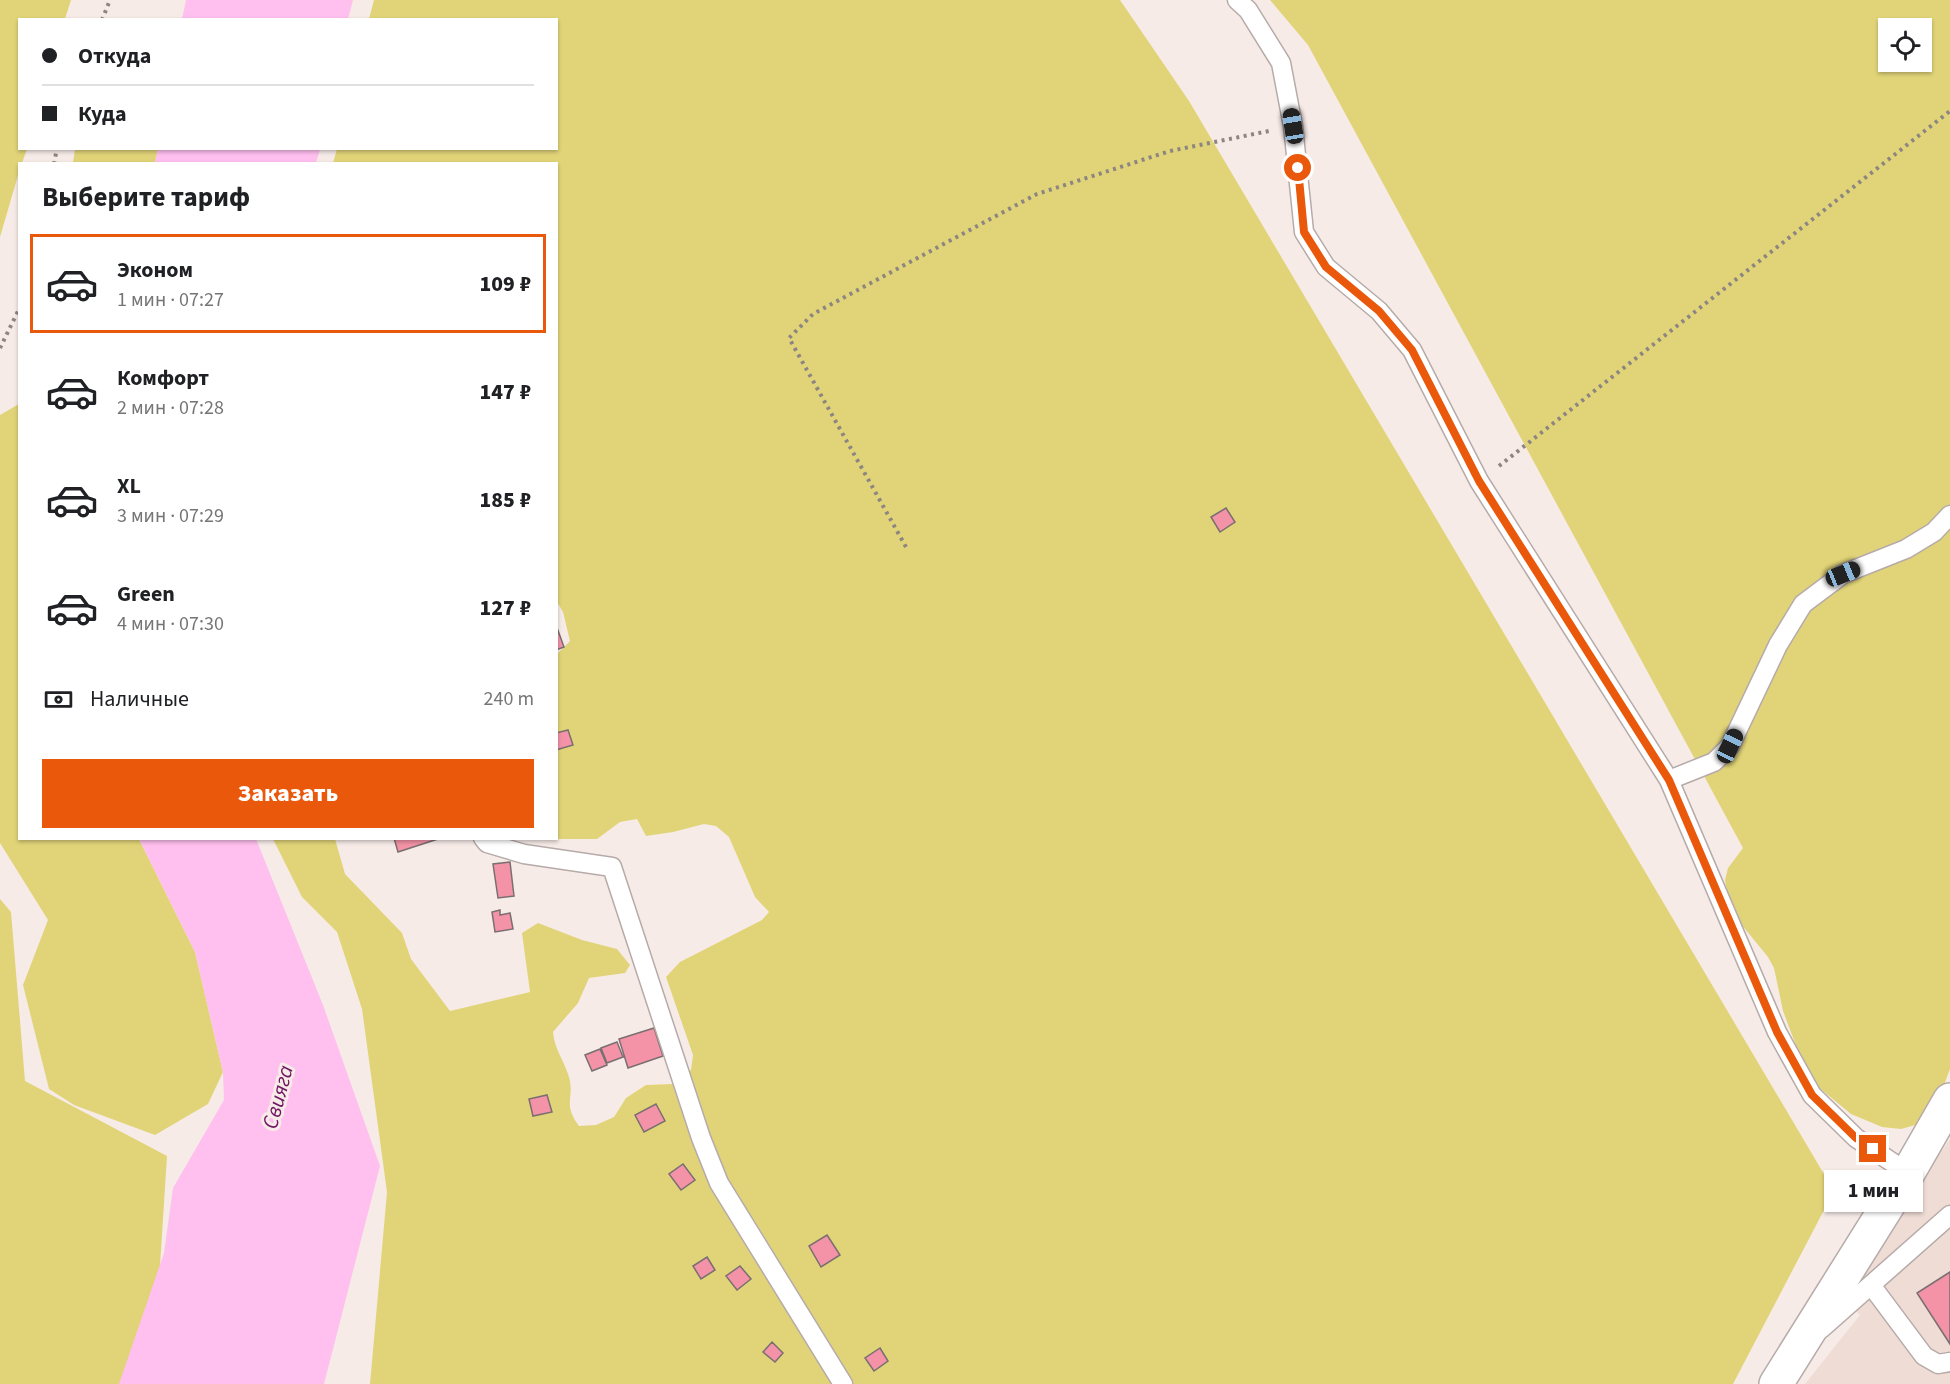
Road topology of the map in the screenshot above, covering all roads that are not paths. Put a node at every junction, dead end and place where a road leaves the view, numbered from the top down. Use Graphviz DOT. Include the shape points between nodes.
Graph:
graph roads {
  1 [pos="1237,0"];
  2 [pos="1950,515"];
  3 [pos="1669,780"];
  4 [pos="485,840"];
  5 [pos="1950,1100"];
  6 [pos="1908,1173"];
  7 [pos="1950,1215"];
  8 [pos="1871,1285"];
  9 [pos="1801,1346"];
  10 [pos="1950,1362"];
  11 [pos="843,1384"];
  12 [pos="1776,1384"];
  1 -- 3 [label="lane" via="1248,10 1281,63 1293,126 1304,232 1326,267 1379,311 1412,350 1479,481"];
  2 -- 3 [label="lane" via="1934,532 1906,549 1843,574 1803,604 1778,645 1730,746 1714,762"];
  3 -- 6 [label="lane" via="1777,1032 1812,1095 1856,1138"];
  4 -- 11 [label="lane" via="524,854 612,867 719,1183"];
  5 -- 6 [label="street"];
  6 -- 9 [label="street"];
  7 -- 8 [label="lane"];
  8 -- 9 [label="lane"];
  8 -- 10 [label="lane" via="1924,1356 1938,1364"];
  9 -- 12 [label="street"];
}
